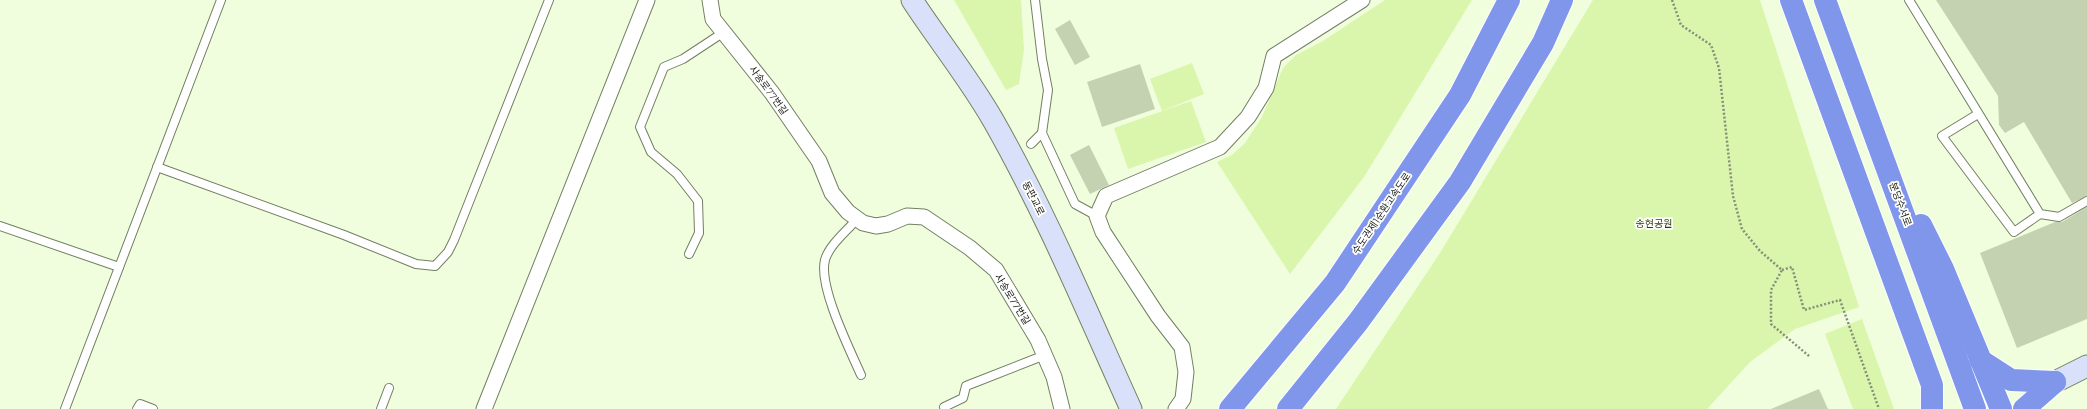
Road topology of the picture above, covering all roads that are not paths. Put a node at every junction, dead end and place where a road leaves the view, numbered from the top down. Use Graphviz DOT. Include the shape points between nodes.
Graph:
graph roads {
  1 [pos="221,0"];
  2 [pos="549,0"];
  3 [pos="647,0"];
  4 [pos="710,0"];
  5 [pos="912,0"];
  6 [pos="1035,0"];
  7 [pos="1362,0"];
  8 [pos="1509,0"];
  9 [pos="1562,0"];
  10 [pos="1790,0"];
  11 [pos="1825,0"];
  12 [pos="1909,0"];
  13 [pos="724,32"];
  14 [pos="1867,111"];
  15 [pos="1978,114"];
  16 [pos="1042,133"];
  17 [pos="1031,144"];
  18 [pos="157,167"];
  19 [pos="2087,201"];
  20 [pos="2040,214"];
  21 [pos="1097,216"];
  22 [pos="857,219"];
  23 [pos="0,226"];
  24 [pos="689,254"];
  25 [pos="119,267"];
  26 [pos="1045,355"];
  27 [pos="1980,360"];
  28 [pos="2087,366"];
  29 [pos="861,375"];
  30 [pos="2055,382"];
  31 [pos="389,388"];
  32 [pos="65,409"];
  33 [pos="137,409"];
  34 [pos="152,409"];
  35 [pos="381,409"];
  36 [pos="484,409"];
  37 [pos="945,409"];
  38 [pos="1062,409"];
  39 [pos="1131,409"];
  40 [pos="1176,409"];
  41 [pos="1230,409"];
  42 [pos="1288,409"];
  43 [pos="1932,409"];
  44 [pos="1975,409"];
  45 [pos="2001,409"];
  46 [pos="2024,409"];
  1 -- 18 [label="lane"];
  2 -- 18 [label="lane" via="454,240 448,252 435,266 416,264"];
  3 -- 36 [label="street"];
  4 -- 13 [label="street, 사송로77번길" via="713,19"];
  5 -- 39 [label="main road, 동판교로" via="993,121 1050,230"];
  6 -- 16 [label="lane" via="1048,90"];
  7 -- 21 [label="street" via="1274,56 1266,88 1248,117 1220,147 1106,196"];
  8 -- 41 [label="highway, 수도권제1순환고속도로" via="1460,95 1335,283"];
  9 -- 42 [label="highway" via="1543,44 1460,182 1358,322"];
  10 -- 43 [label="highway" via="1932,385"];
  11 -- 14 [label="highway, 분당수서로"];
  12 -- 15 [label="lane"];
  13 -- 22 [label="street, 사송로77번길" via="772,93 819,161 832,194"];
  13 -- 24 [label="lane" via="683,59 664,67 640,127 651,152 676,174 698,202 699,233"];
  14 -- 27 [label="highway" via="1942,269"];
  14 -- 44 [label="highway, 분당수서로"];
  15 -- 20 [label="lane"];
  15 -- 20 [label="lane" via="1942,136 2014,232"];
  16 -- 17 [label="lane"];
  16 -- 21 [label="lane" via="1075,204"];
  18 -- 25 [label="lane"];
  19 -- 20 [label="lane" via="2059,217"];
  21 -- 40 [label="street" via="1104,232 1158,316 1182,347 1186,372 1183,399"];
  22 -- 26 [label="street, 사송로77번길" via="863,223 880,226 906,216 921,216 961,241 996,270"];
  22 -- 29 [label="lane" via="830,250 824,265 835,316"];
  23 -- 25 [label="lane"];
  25 -- 32 [label="lane"];
  26 -- 37 [label="lane" via="966,386 963,398 944,407"];
  26 -- 38 [label="street, 사송로77번길"];
  27 -- 30 [label="highway" via="2011,380"];
  27 -- 45 [label="highway"];
  28 -- 30 [label="main road"];
  30 -- 46 [label="highway"];
  31 -- 35 [label="lane"];
  33 -- 34 [label="lane" via="140,404"];
}
